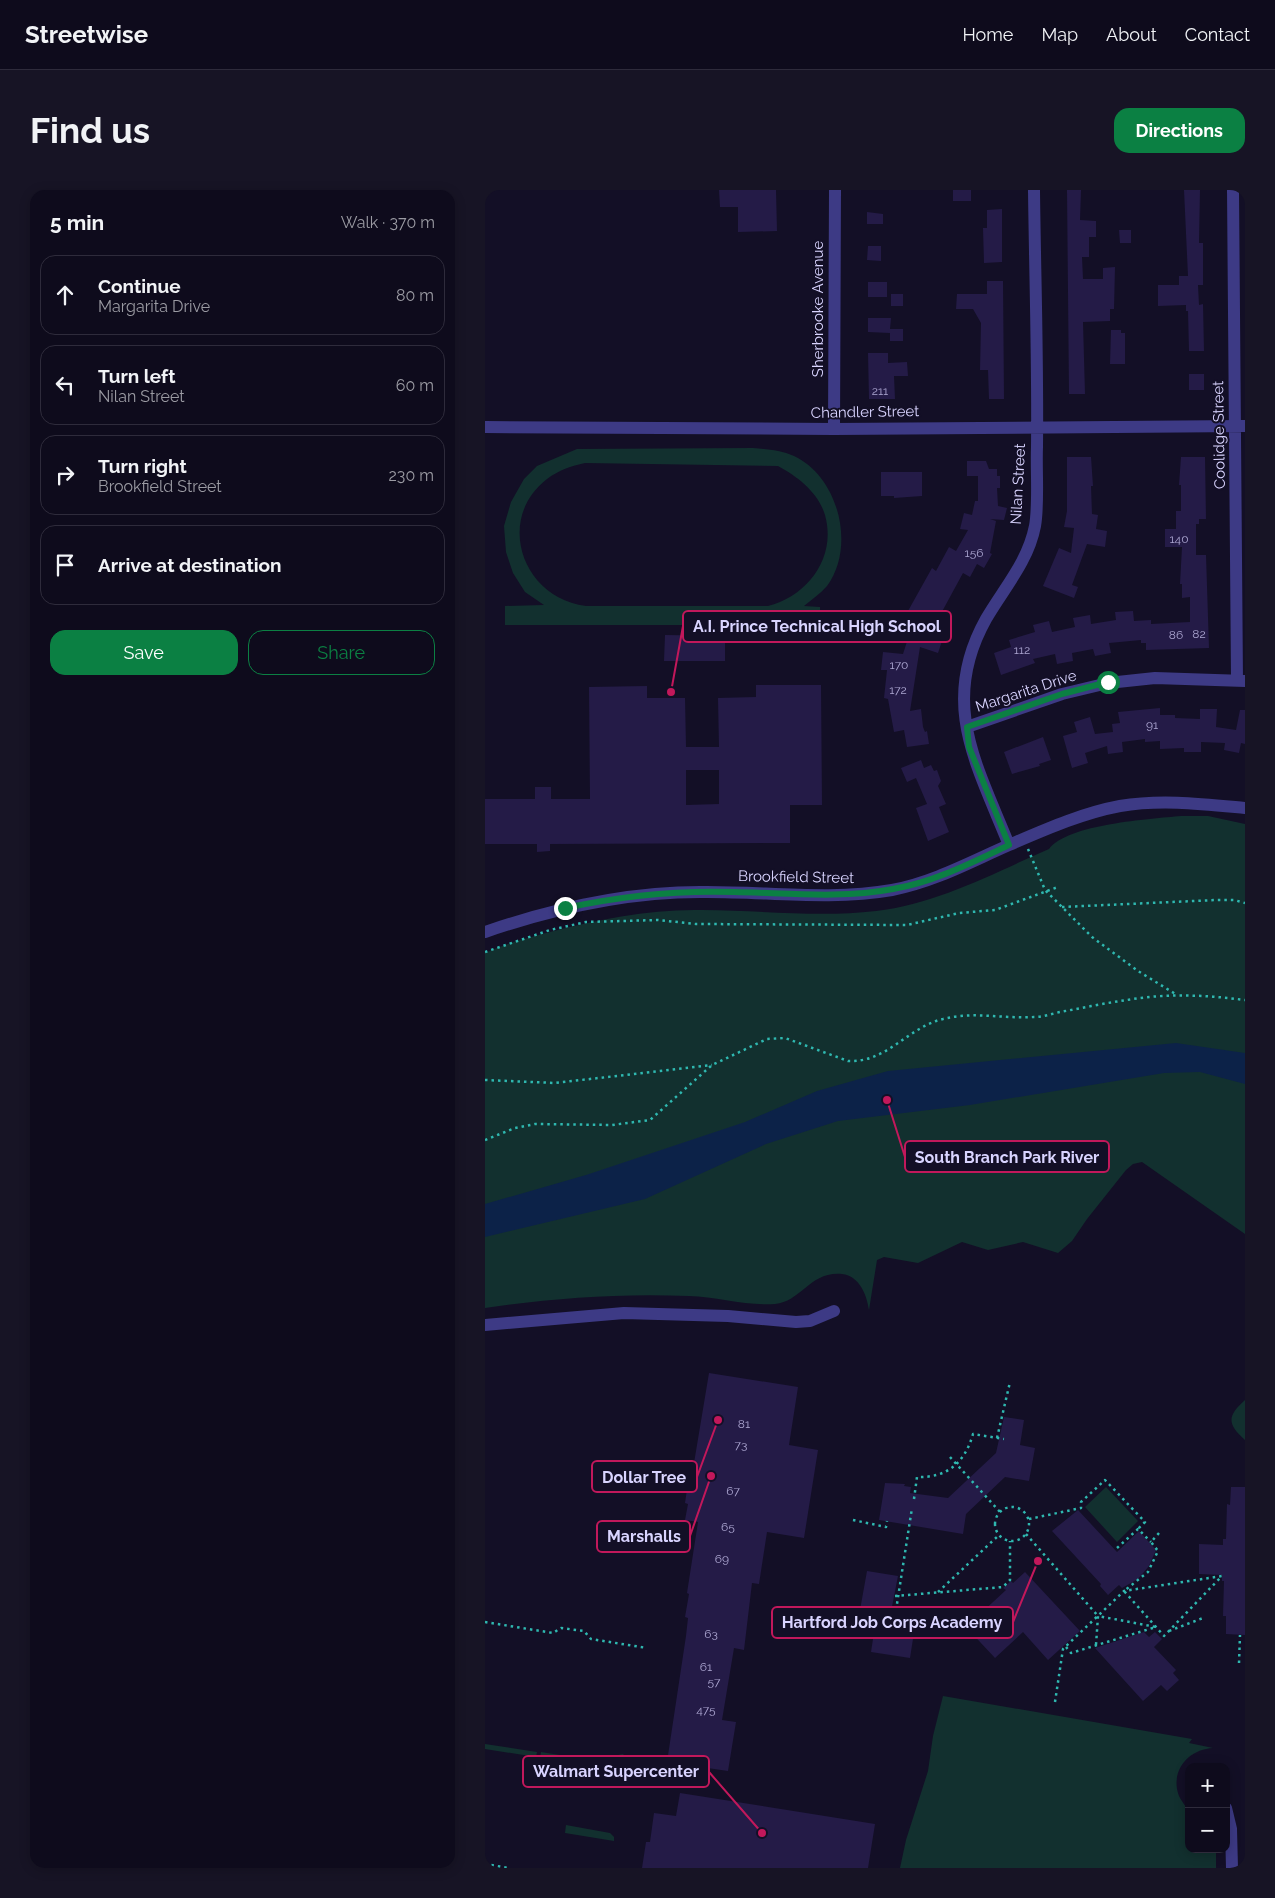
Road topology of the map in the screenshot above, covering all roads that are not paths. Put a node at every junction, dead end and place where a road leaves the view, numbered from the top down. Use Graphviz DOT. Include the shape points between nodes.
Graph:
graph roads {
  1 [pos="835,190"];
  2 [pos="1034,190"];
  3 [pos="1233,190"];
  4 [pos="1240,426"];
  5 [pos="485,427"];
  6 [pos="1037,428"];
  7 [pos="834,429"];
  8 [pos="1241,680"];
  9 [pos="967,727"];
  10 [pos="1245,808"];
  11 [pos="1009,845"];
  12 [pos="485,932"];
  13 [pos="834,1311"];
  14 [pos="485,1325"];
  15 [pos="1230,1825"];
  16 [pos="1232,1868"];
  1 -- 7 [label="street, Sherbrooke Avenue"];
  2 -- 6 [label="street, Nilan Street"];
  3 -- 4 [label="street, Coolidge Street"];
  4 -- 6 [label="street, Chandler Street"];
  4 -- 8 [label="street, Coolidge Street"];
  5 -- 7 [label="street, Chandler Street"];
  6 -- 7 [label="street, Chandler Street"];
  6 -- 9 [label="street, Nilan Street" via="1035,526 1020,568 986,620 970,656 963,706"];
  8 -- 9 [label="street, Margarita Drive" via="1155,678 1108,682 1062,694"];
  9 -- 11 [label="street, Nilan Street" via="969,747"];
  10 -- 11 [label="street, Brookfield Street" via="1191,802 1119,806 1072,819"];
  11 -- 12 [label="street, Brookfield Street" via="948,874 894,889 840,896 699,892 632,896 556,910"];
  13 -- 14 [label="street" via="823,1317 796,1322 624,1313"];
  15 -- 16 [label="street"];
}
